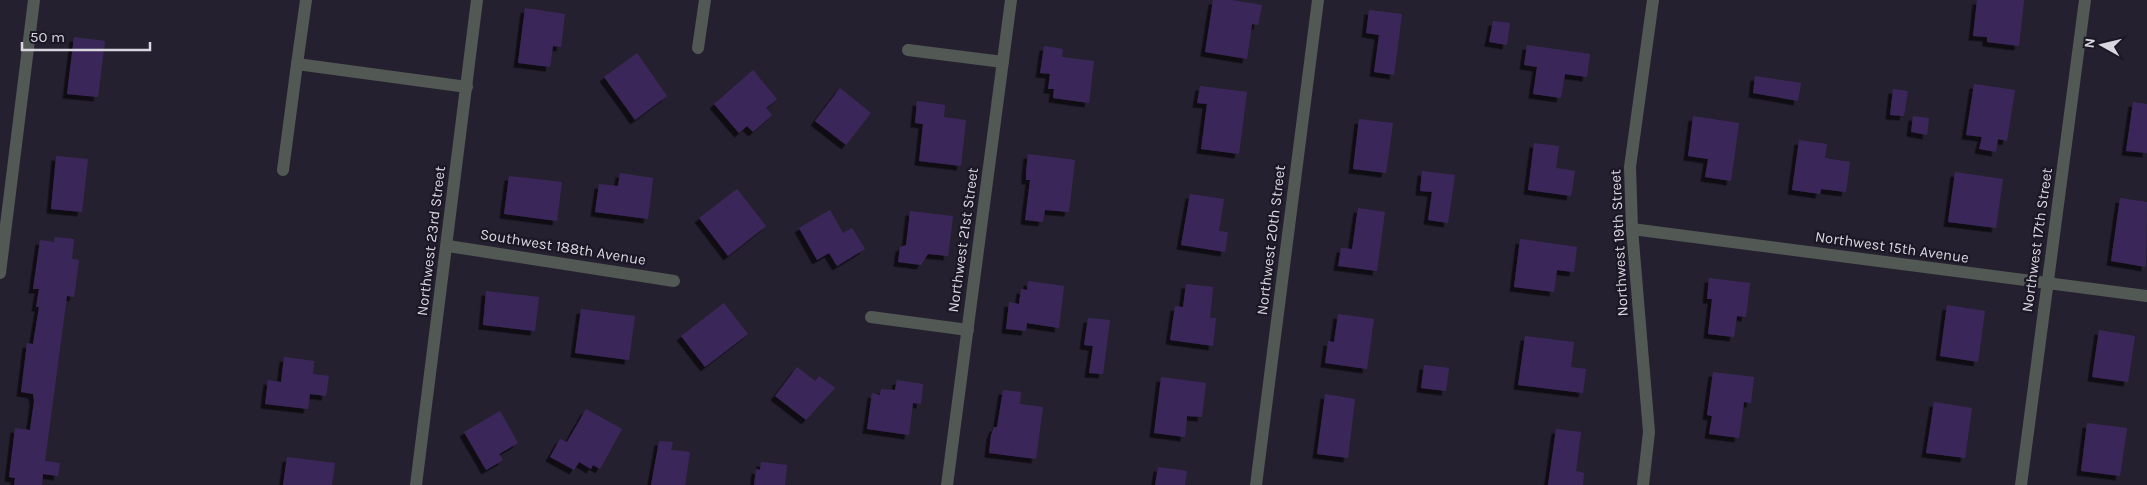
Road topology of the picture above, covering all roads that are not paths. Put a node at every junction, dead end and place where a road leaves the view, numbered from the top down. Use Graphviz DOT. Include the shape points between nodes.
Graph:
graph roads {
  1 [pos="34,0"];
  2 [pos="306,0"];
  3 [pos="477,0"];
  4 [pos="705,0"];
  5 [pos="1011,0"];
  6 [pos="1318,0"];
  7 [pos="1653,0"];
  8 [pos="2085,0"];
  9 [pos="698,48"];
  10 [pos="908,50"];
  11 [pos="1003,62"];
  12 [pos="297,64"];
  13 [pos="467,87"];
  14 [pos="284,170"];
  15 [pos="1632,229"];
  16 [pos="448,246"];
  17 [pos="0,273"];
  18 [pos="674,281"];
  19 [pos="2048,285"];
  20 [pos="2147,296"];
  21 [pos="871,317"];
  22 [pos="968,330"];
  23 [pos="416,485"];
  24 [pos="947,485"];
  25 [pos="1256,485"];
  26 [pos="1642,485"];
  27 [pos="2021,485"];
  1 -- 17 [label="street"];
  2 -- 12 [label="street"];
  3 -- 13 [label="street, Northwest 23rd Street"];
  4 -- 9 [label="street"];
  5 -- 11 [label="street, Northwest 21st Street"];
  6 -- 25 [label="street, Northwest 20th Street"];
  7 -- 15 [label="street, Northwest 19th Street" via="1630,168"];
  8 -- 19 [label="street, Northwest 17th Street"];
  10 -- 11 [label="street"];
  11 -- 22 [label="street, Northwest 21st Street"];
  12 -- 13 [label="street"];
  12 -- 14 [label="street"];
  13 -- 16 [label="street, Northwest 23rd Street"];
  15 -- 19 [label="street, Northwest 15th Avenue"];
  15 -- 26 [label="street, Northwest 19th Street" via="1649,432"];
  16 -- 18 [label="street, Southwest 188th Avenue"];
  16 -- 23 [label="street, Northwest 23rd Street"];
  19 -- 20 [label="street, Northwest 15th Avenue"];
  19 -- 27 [label="street, Northwest 17th Street"];
  21 -- 22 [label="street"];
  22 -- 24 [label="street, Northwest 21st Street"];
}
